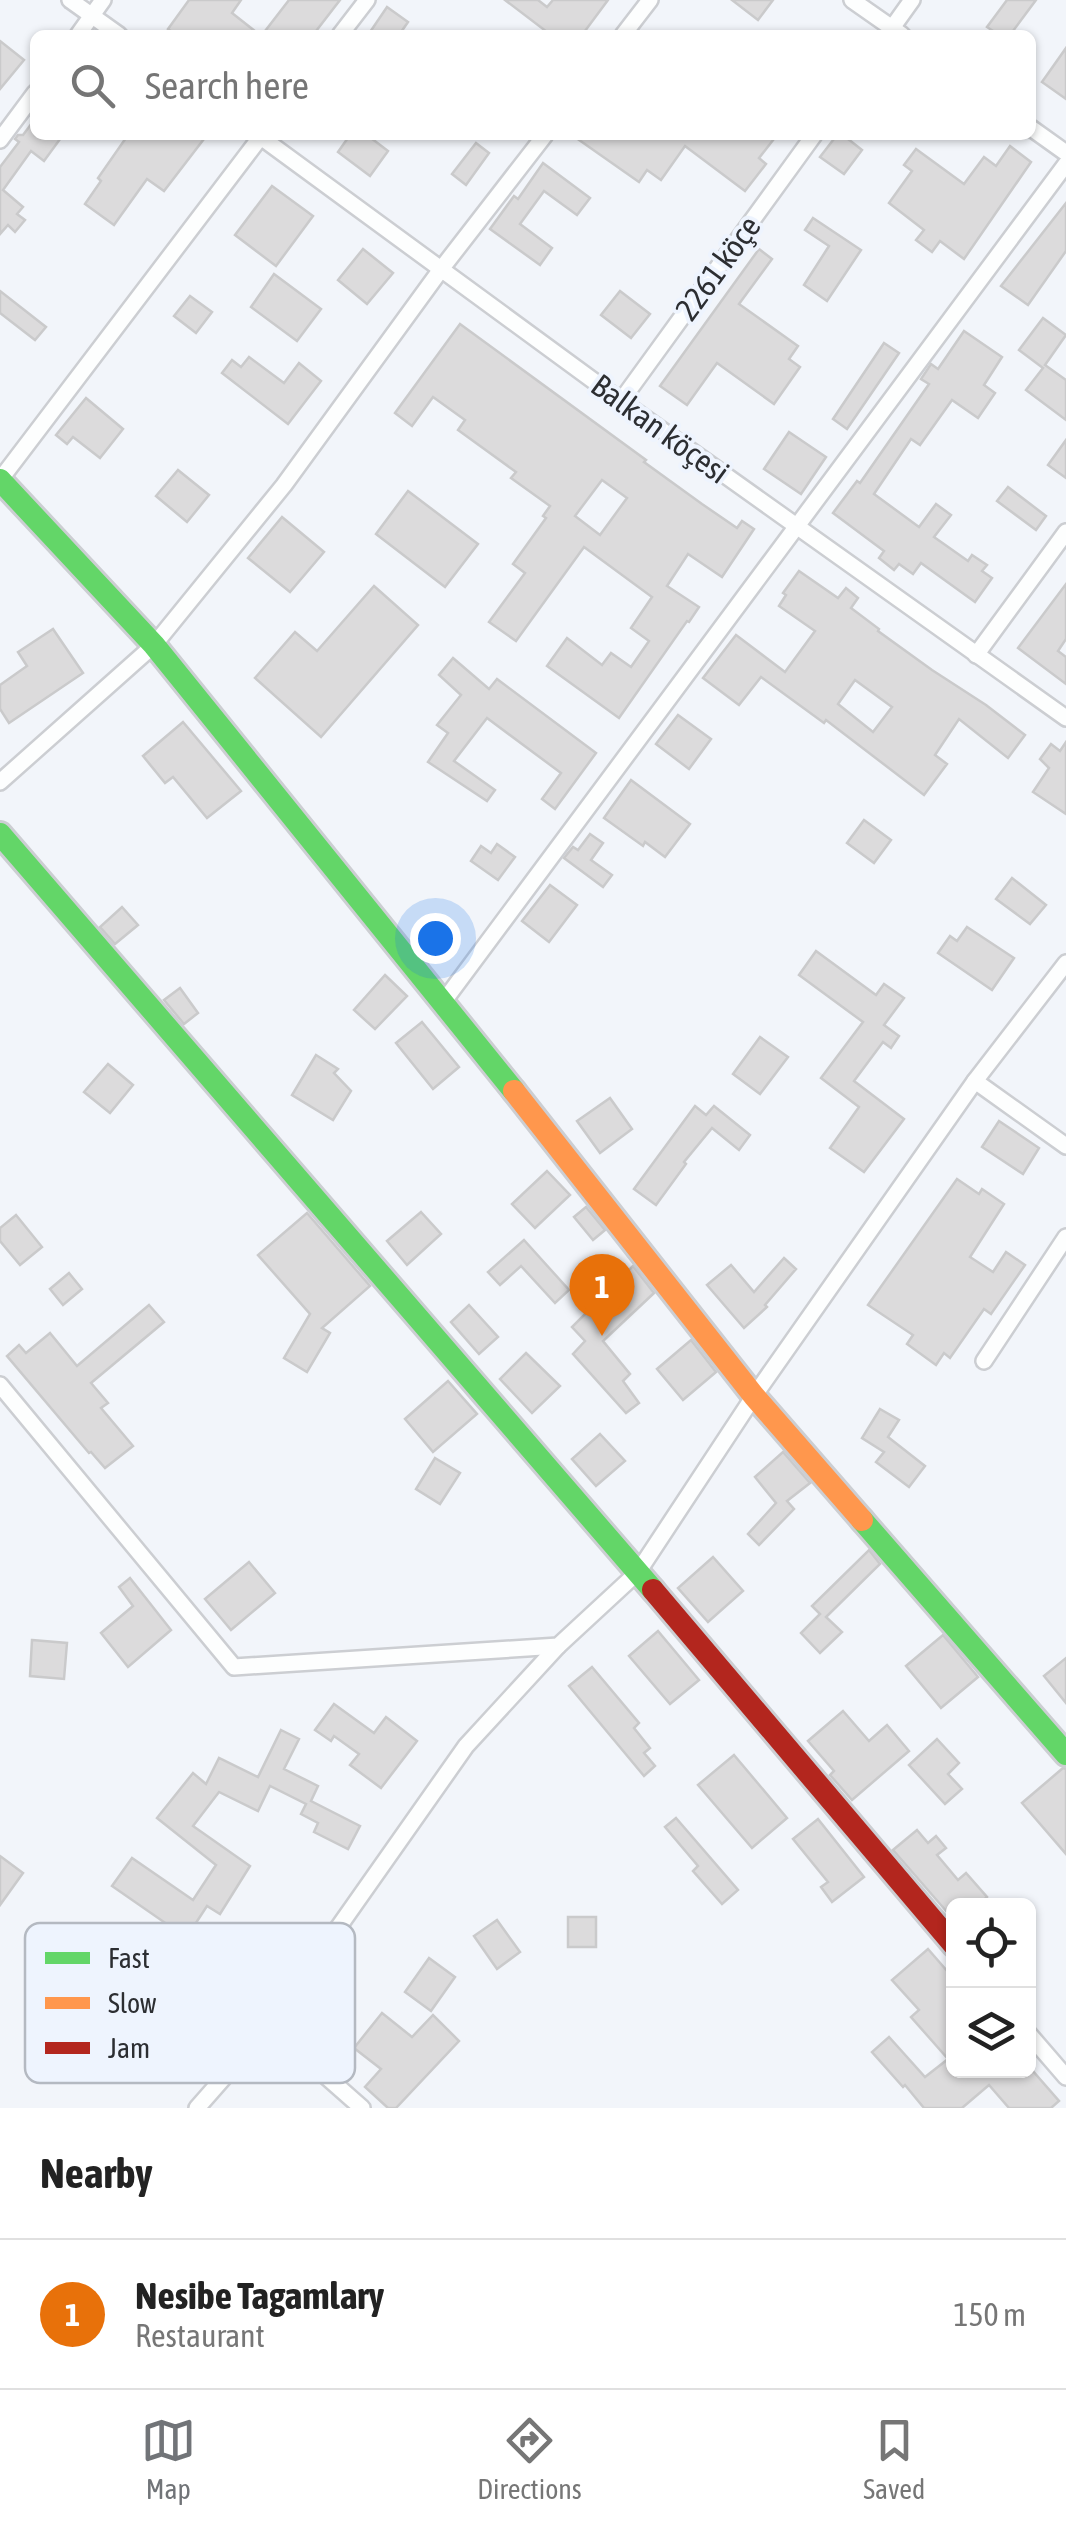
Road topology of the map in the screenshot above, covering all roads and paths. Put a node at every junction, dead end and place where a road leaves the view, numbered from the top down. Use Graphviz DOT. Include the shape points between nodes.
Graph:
graph roads {
  1 [pos="70,0"];
  2 [pos="102,0"];
  3 [pos="367,0"];
  4 [pos="650,0"];
  5 [pos="852,0"];
  6 [pos="912,0"];
  7 [pos="92,15"];
  8 [pos="82,30"];
  9 [pos="113,30"];
  10 [pos="344,30"];
  11 [pos="627,30"];
  12 [pos="889,30"];
  13 [pos="895,30"];
  14 [pos="30,100"];
  15 [pos="1036,132"];
  16 [pos="0,140"];
  17 [pos="258,140"];
  18 [pos="266,140"];
  19 [pos="541,140"];
  20 [pos="810,140"];
  21 [pos="1066,153"];
  22 [pos="1066,164"];
  23 [pos="442,268"];
  24 [pos="621,401"];
  25 [pos="0,480"];
  26 [pos="796,528"];
  27 [pos="1066,532"];
  28 [pos="154,645"];
  29 [pos="976,655"];
  30 [pos="1066,718"];
  31 [pos="0,782"];
  32 [pos="0,834"];
  33 [pos="1066,963"];
  34 [pos="444,1001"];
  35 [pos="975,1081"];
  36 [pos="1066,1146"];
  37 [pos="1066,1237"];
  38 [pos="984,1361"];
  39 [pos="0,1385"];
  40 [pos="754,1396"];
  41 [pos="638,1572"];
  42 [pos="558,1646"];
  43 [pos="1066,1754"];
  44 [pos="341,1923"];
  45 [pos="946,1936"];
  46 [pos="1036,2042"];
  47 [pos="1066,2078"];
  48 [pos="219,2083"];
  49 [pos="334,2083"];
  50 [pos="197,2108"];
  51 [pos="362,2108"];
  1 -- 7 [label="street"];
  2 -- 7 [label="street"];
  3 -- 10 [label="street"];
  4 -- 11 [label="street"];
  5 -- 12 [label="street"];
  6 -- 13 [label="street"];
  7 -- 8 [label="street"];
  7 -- 9 [label="street"];
  14 -- 16 [label="street"];
  15 -- 21 [label="street"];
  17 -- 25 [label="street"];
  18 -- 23 [label="street, Balkan köçesi"];
  19 -- 23 [label="street"];
  20 -- 24 [label="street, 2261 köçe"];
  22 -- 26 [label="street"];
  23 -- 24 [label="street, Balkan köçesi"];
  23 -- 28 [label="street" via="284,485"];
  24 -- 26 [label="street, Balkan köçesi"];
  25 -- 28 [label="street"];
  26 -- 29 [label="street, Balkan köçesi"];
  26 -- 34 [label="street"];
  27 -- 29 [label="street"];
  28 -- 31 [label="street"];
  28 -- 34 [label="street"];
  29 -- 30 [label="street, Balkan köçesi"];
  32 -- 41 [label="street"];
  33 -- 35 [label="street"];
  34 -- 40 [label="street"];
  35 -- 36 [label="street"];
  35 -- 40 [label="street"];
  37 -- 38 [label="street"];
  39 -- 42 [label="street" via="234,1667"];
  40 -- 41 [label="street"];
  40 -- 43 [label="street"];
  41 -- 42 [label="street"];
  41 -- 45 [label="street"];
  42 -- 44 [label="street" via="466,1746"];
  46 -- 47 [label="street"];
  48 -- 50 [label="street"];
  49 -- 51 [label="street"];
}
